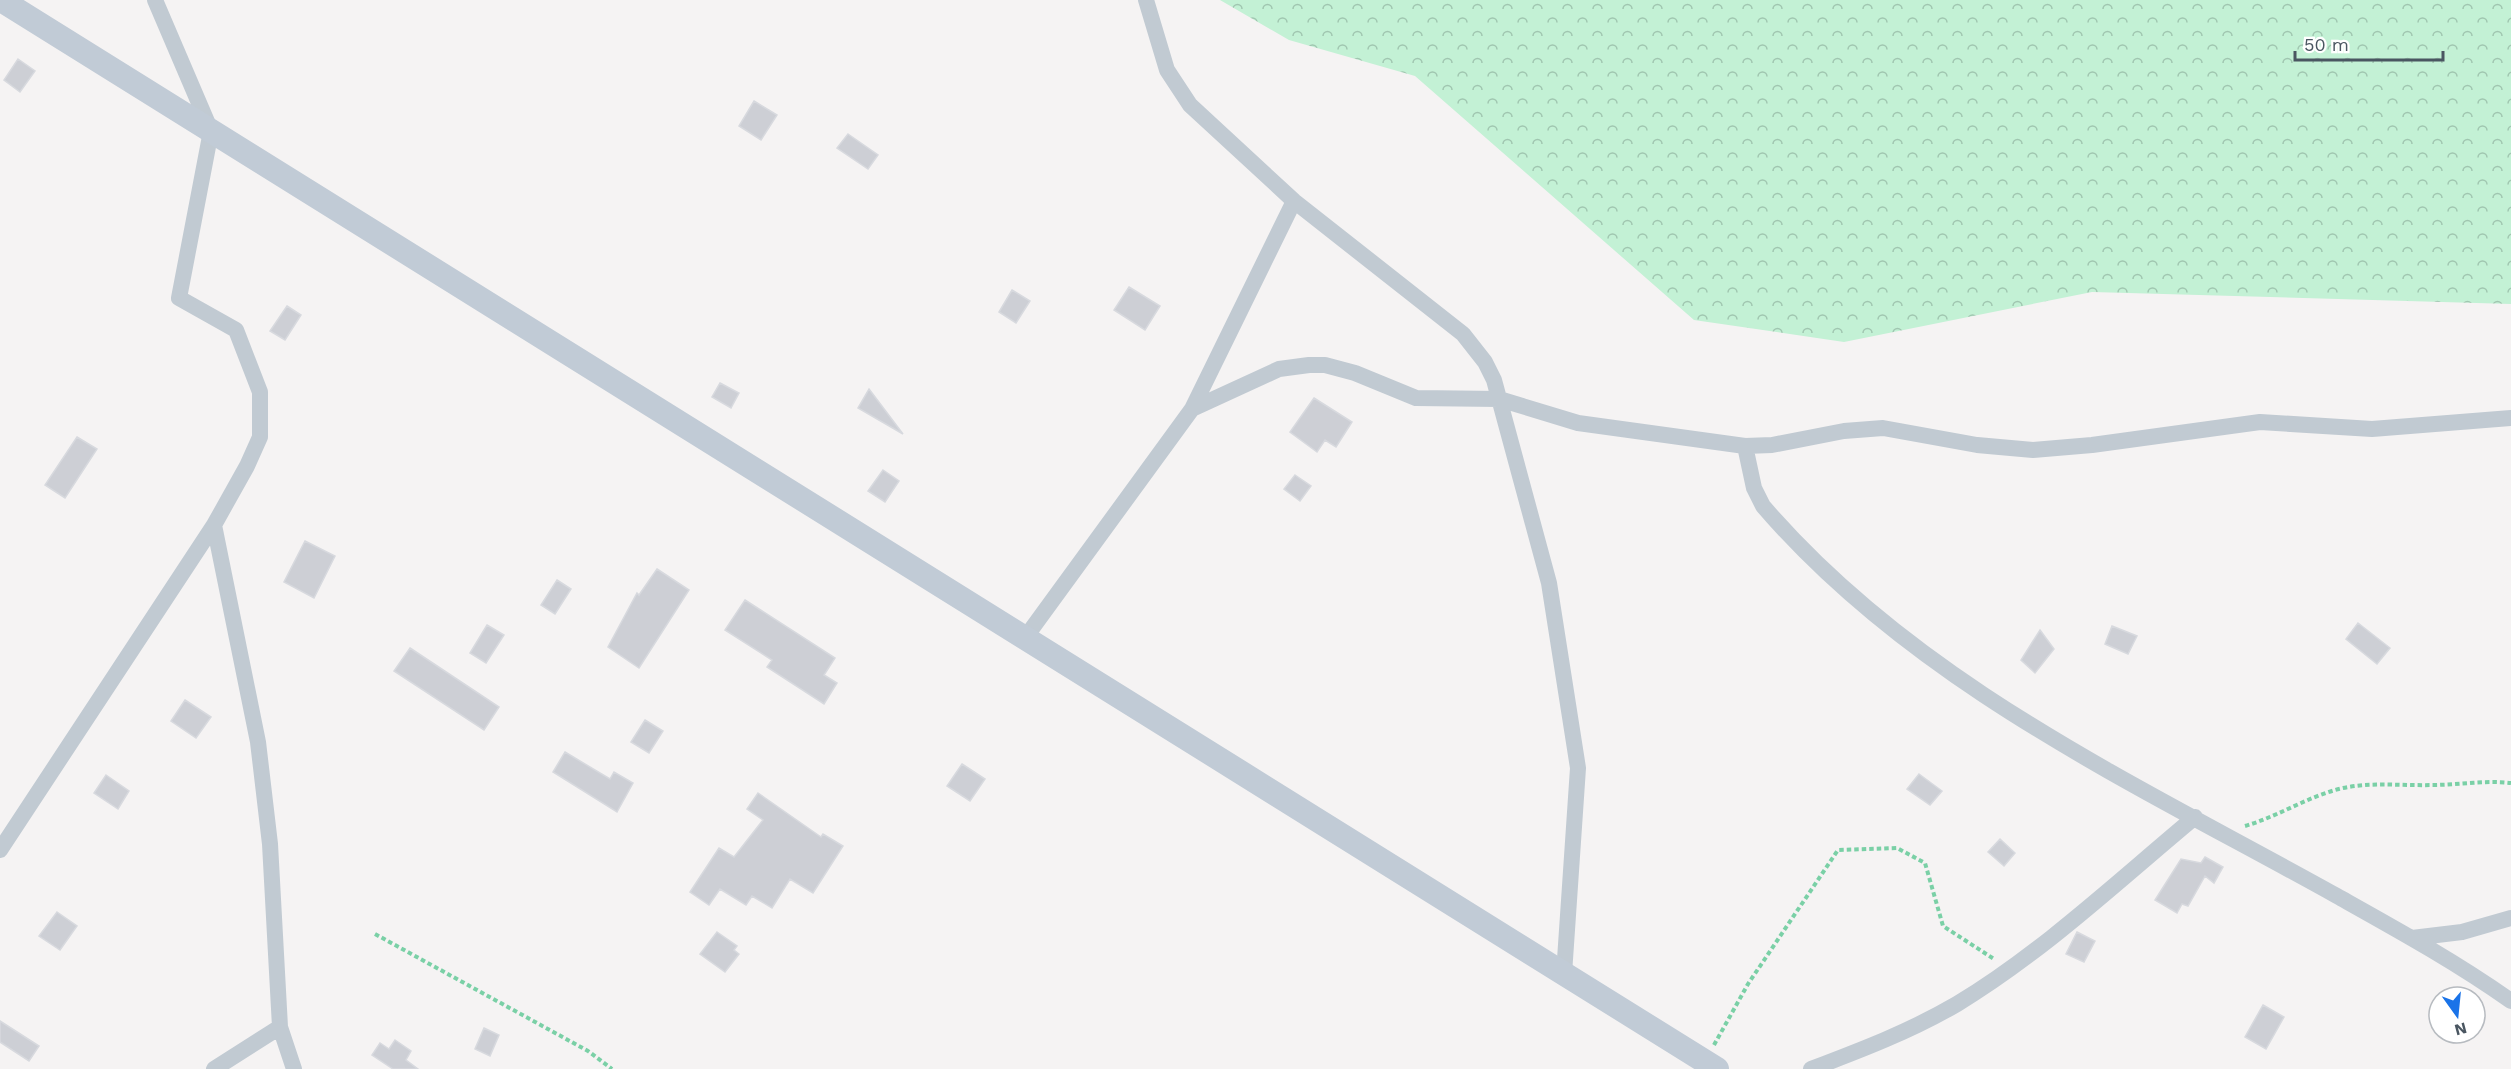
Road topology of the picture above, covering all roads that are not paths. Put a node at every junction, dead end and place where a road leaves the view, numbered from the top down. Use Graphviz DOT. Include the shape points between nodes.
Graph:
graph roads {
  1 [pos="1,0"];
  2 [pos="155,0"];
  3 [pos="1146,0"];
  4 [pos="211,131"];
  5 [pos="1294,201"];
  6 [pos="1499,399"];
  7 [pos="1192,409"];
  8 [pos="2511,418"];
  9 [pos="1745,446"];
  10 [pos="214,525"];
  11 [pos="1025,638"];
  12 [pos="2194,817"];
  13 [pos="0,850"];
  14 [pos="2511,918"];
  15 [pos="2412,938"];
  16 [pos="1564,974"];
  17 [pos="2511,1001"];
  18 [pos="280,1028"];
  19 [pos="1711,1065"];
  20 [pos="214,1069"];
  21 [pos="294,1069"];
  22 [pos="1811,1069"];
  1 -- 4 [label="street"];
  2 -- 4 [label="street"];
  3 -- 5 [label="street" via="1167,70 1181,94"];
  4 -- 10 [label="street" via="179,298 236,330 260,392 260,437"];
  4 -- 11 [label="street"];
  5 -- 6 [label="street" via="1463,334 1485,362"];
  5 -- 7 [label="street"];
  6 -- 7 [label="street" via="1416,398 1340,368 1310,364 1264,374"];
  6 -- 9 [label="street" via="1578,423"];
  6 -- 16 [label="street" via="1549,583 1578,768"];
  7 -- 11 [label="street"];
  8 -- 9 [label="street" via="2372,429 2260,422 2043,449 1977,445 1883,428"];
  9 -- 12 [label="street" via="1754,488 1763,506 1901,636 2055,741"];
  10 -- 13 [label="street"];
  10 -- 18 [label="street" via="258,742 270,844"];
  11 -- 16 [label="street"];
  12 -- 15 [label="street"];
  12 -- 22 [label="street" via="2010,970 1890,1039"];
  14 -- 15 [label="street" via="2462,932"];
  15 -- 17 [label="street"];
  16 -- 19 [label="street"];
  18 -- 20 [label="street"];
  18 -- 21 [label="street"];
}
